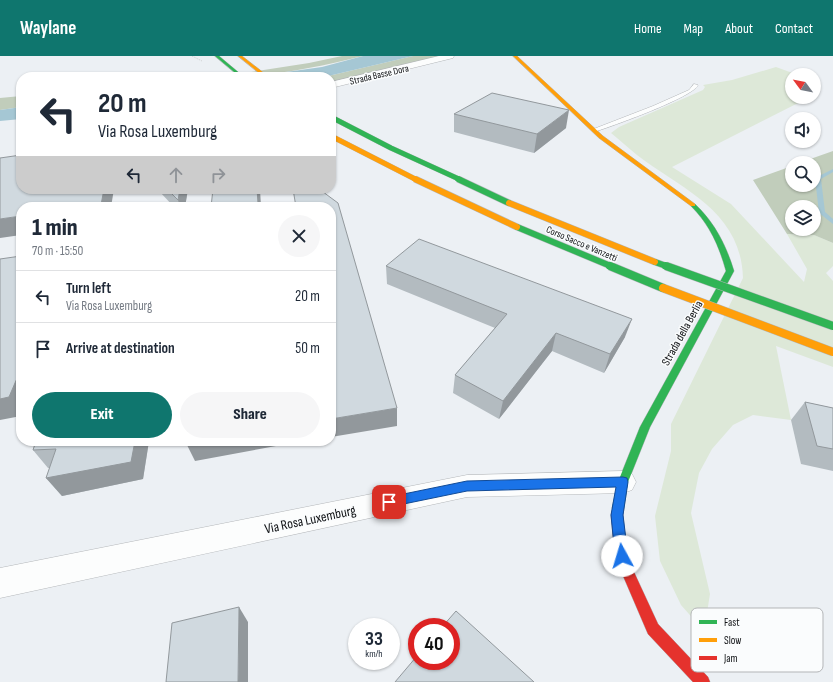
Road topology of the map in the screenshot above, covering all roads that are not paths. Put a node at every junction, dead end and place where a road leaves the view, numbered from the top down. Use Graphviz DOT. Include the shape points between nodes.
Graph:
graph roads {
  1 [pos="217,56"];
  2 [pos="240,56"];
  3 [pos="450,56"];
  4 [pos="515,56"];
  5 [pos="236,72"];
  6 [pos="260,72"];
  7 [pos="336,84"];
  8 [pos="696,85"];
  9 [pos="336,120"];
  10 [pos="594,130"];
  11 [pos="336,139"];
  12 [pos="833,326"];
  13 [pos="833,352"];
  14 [pos="623,482"];
  15 [pos="0,583"];
  16 [pos="691,669"];
  17 [pos="694,672"];
  18 [pos="703,682"];
  1 -- 5 [label="main road"];
  2 -- 6 [label="main road"];
  3 -- 7 [label="street, Strada Basse Dora"];
  4 -- 10 [label="main road, Strada della Berlia"];
  8 -- 10 [label="lane" via="691,91 653,108 616,124"];
  9 -- 12 [label="main road, Corso Sacco e Vanzetti, bridge" via="428,166 584,234"];
  10 -- 14 [label="main road, Strada della Berlia" via="625,156 695,206 722,242 728,256 730,271 645,427"];
  11 -- 13 [label="main road, Corso Sacco e Vanzetti, bridge" via="432,188 566,249"];
  14 -- 15 [label="street, Via Rosa Luxemburg" via="467,486"];
  14 -- 16 [label="main road, Strada della Berlia" via="617,515 622,556 653,629"];
  17 -- 18 [label="main road, Strada della Berlia"];
}
